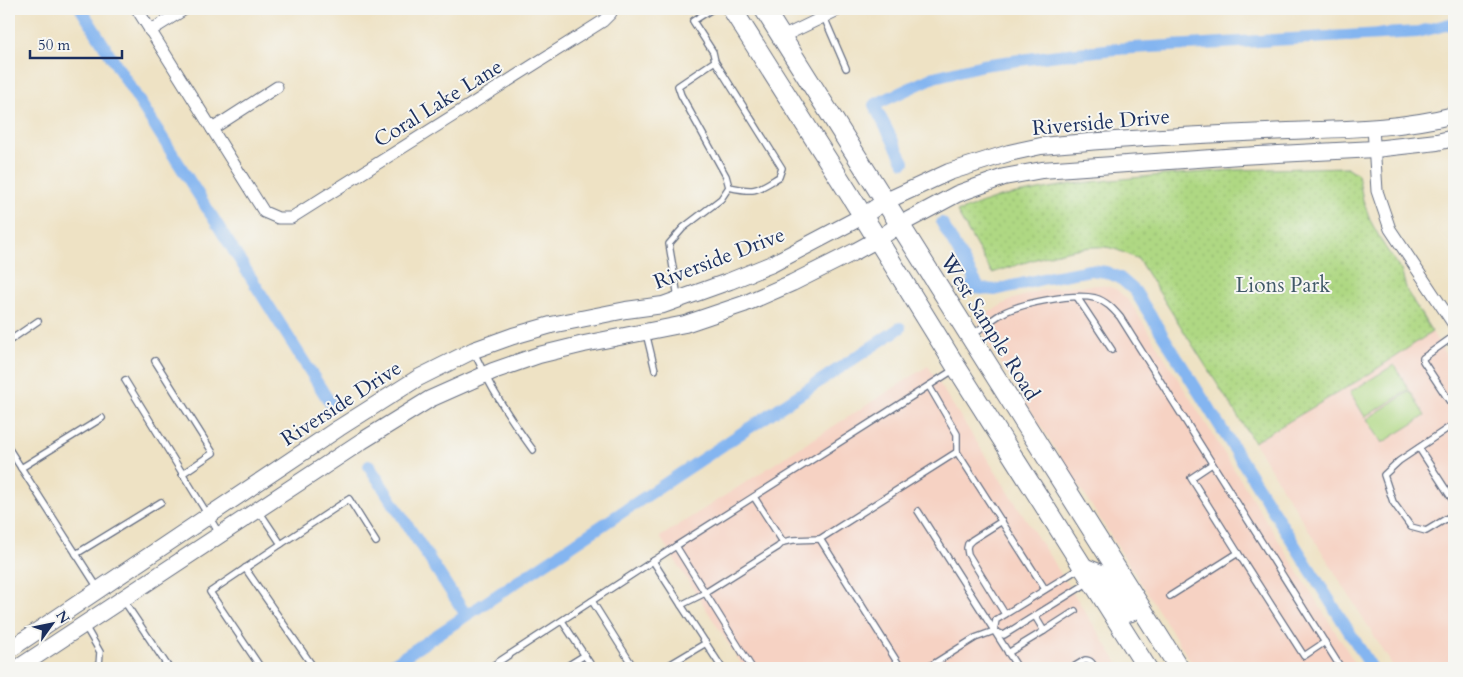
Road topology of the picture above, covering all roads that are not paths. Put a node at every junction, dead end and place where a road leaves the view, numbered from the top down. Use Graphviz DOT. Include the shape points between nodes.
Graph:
graph roads {
  1 [pos="136,9"];
  2 [pos="185,9"];
  3 [pos="611,9"];
  4 [pos="712,9"];
  5 [pos="732,9"];
  6 [pos="764,9"];
  7 [pos="840,9"];
  8 [pos="824,17"];
  9 [pos="150,31"];
  10 [pos="782,37"];
  11 [pos="715,61"];
  12 [pos="846,68"];
  13 [pos="277,87"];
  14 [pos="1454,115"];
  15 [pos="1373,127"];
  16 [pos="212,129"];
  17 [pos="1454,139"];
  18 [pos="1375,149"];
  19 [pos="729,187"];
  20 [pos="884,202"];
  21 [pos="864,216"];
  22 [pos="899,225"];
  23 [pos="878,239"];
  24 [pos="1077,297"];
  25 [pos="679,299"];
  26 [pos="38,321"];
  27 [pos="1454,325"];
  28 [pos="646,332"];
  29 [pos="970,336"];
  30 [pos="1454,336"];
  31 [pos="9,341"];
  32 [pos="474,350"];
  33 [pos="1112,350"];
  34 [pos="155,361"];
  35 [pos="957,368"];
  36 [pos="654,370"];
  37 [pos="484,375"];
  38 [pos="125,380"];
  39 [pos="928,386"];
  40 [pos="1450,402"];
  41 [pos="102,418"];
  42 [pos="1454,426"];
  43 [pos="1419,448"];
  44 [pos="9,449"];
  45 [pos="534,450"];
  46 [pos="957,452"];
  47 [pos="1212,464"];
  48 [pos="21,468"];
  49 [pos="182,474"];
  50 [pos="1036,493"];
  51 [pos="754,497"];
  52 [pos="161,502"];
  53 [pos="1454,502"];
  54 [pos="258,510"];
  55 [pos="918,511"];
  56 [pos="1454,514"];
  57 [pos="208,517"];
  58 [pos="1002,521"];
  59 [pos="220,535"];
  60 [pos="820,539"];
  61 [pos="376,542"];
  62 [pos="783,542"];
  63 [pos="281,544"];
  64 [pos="676,546"];
  65 [pos="1238,553"];
  66 [pos="76,554"];
  67 [pos="1111,560"];
  68 [pos="653,561"];
  69 [pos="245,568"];
  70 [pos="1087,574"];
  71 [pos="1045,589"];
  72 [pos="99,590"];
  73 [pos="705,593"];
  74 [pos="1170,596"];
  75 [pos="123,599"];
  76 [pos="592,601"];
  77 [pos="681,605"];
  78 [pos="1075,611"];
  79 [pos="1005,614"];
  80 [pos="1035,616"];
  81 [pos="562,620"];
  82 [pos="84,625"];
  83 [pos="994,631"];
  84 [pos="1044,631"];
  85 [pos="1325,642"];
  86 [pos="706,643"];
  87 [pos="9,650"];
  88 [pos="1008,653"];
  89 [pos="585,655"];
  90 [pos="1177,665"];
  91 [pos="499,666"];
  92 [pos="674,666"];
  93 [pos="97,667"];
  94 [pos="18,668"];
  95 [pos="169,668"];
  96 [pos="261,668"];
  97 [pos="314,668"];
  98 [pos="489,668"];
  99 [pos="564,668"];
  100 [pos="593,668"];
  101 [pos="634,668"];
  102 [pos="664,668"];
  103 [pos="722,668"];
  104 [pos="752,668"];
  105 [pos="902,668"];
  106 [pos="927,668"];
  107 [pos="1018,668"];
  108 [pos="1072,668"];
  109 [pos="1095,668"];
  110 [pos="1146,668"];
  111 [pos="1341,668"];
  1 -- 9 [label="street"];
  2 -- 9 [label="street"];
  3 -- 16 [label="street, Coral Lake Lane" via="603,21 291,218 278,218 264,212"];
  4 -- 11 [label="lane" via="693,21 713,52"];
  5 -- 21 [label="main road"];
  6 -- 10 [label="main road, West Sample Road"];
  7 -- 8 [label="street"];
  8 -- 10 [label="street"];
  8 -- 12 [label="lane"];
  9 -- 16 [label="street"];
  10 -- 20 [label="main road, West Sample Road"];
  11 -- 19 [label="lane" via="678,86"];
  11 -- 19 [label="lane" via="782,168 779,177 757,190"];
  13 -- 16 [label="street"];
  14 -- 15 [label="street, Riverside Drive"];
  15 -- 18 [label="street"];
  15 -- 20 [label="street, Riverside Drive" via="1041,146 949,172"];
  17 -- 18 [label="street, Riverside Drive"];
  18 -- 22 [label="street, Riverside Drive" via="1042,170 1004,177 957,194"];
  18 -- 27 [label="street" via="1377,191 1390,229"];
  19 -- 25 [label="lane" via="721,199 682,228 669,244"];
  20 -- 21 [label="street, Riverside Drive"];
  20 -- 22 [label="main road, West Sample Road"];
  21 -- 23 [label="main road"];
  21 -- 25 [label="street, Riverside Drive" via="772,264"];
  22 -- 23 [label="street, Riverside Drive"];
  22 -- 29 [label="main road, West Sample Road"];
  23 -- 28 [label="street, Riverside Drive" via="744,304 685,324"];
  23 -- 35 [label="main road"];
  24 -- 29 [label="lane" via="1019,307 1002,314"];
  24 -- 33 [label="lane"];
  24 -- 47 [label="lane" via="1096,298 1109,305 1120,317"];
  25 -- 32 [label="street, Riverside Drive" via="663,305 551,324"];
  26 -- 31 [label="lane"];
  28 -- 36 [label="lane"];
  28 -- 37 [label="street, Riverside Drive" via="539,355"];
  29 -- 67 [label="main road, West Sample Road"];
  30 -- 40 [label="lane" via="1423,358"];
  32 -- 37 [label="lane"];
  32 -- 57 [label="street, Riverside Drive" via="418,378"];
  34 -- 49 [label="lane" via="214,453"];
  35 -- 39 [label="lane"];
  35 -- 50 [label="main road"];
  37 -- 45 [label="lane" via="508,416"];
  37 -- 54 [label="street, Riverside Drive" via="430,399"];
  38 -- 49 [label="lane"];
  39 -- 46 [label="lane" via="957,434"];
  39 -- 51 [label="lane"];
  41 -- 48 [label="lane"];
  42 -- 43 [label="lane"];
  43 -- 53 [label="lane"];
  43 -- 56 [label="lane" via="1384,475 1393,502 1411,527 1426,531"];
  44 -- 48 [label="lane"];
  46 -- 58 [label="lane"];
  46 -- 60 [label="lane"];
  47 -- 65 [label="lane" via="1191,478"];
  47 -- 85 [label="lane"];
  48 -- 66 [label="lane"];
  49 -- 57 [label="lane"];
  50 -- 67 [label="main road" via="1056,503 1088,552"];
  50 -- 70 [label="main road"];
  51 -- 62 [label="lane"];
  51 -- 64 [label="lane"];
  52 -- 66 [label="lane"];
  54 -- 59 [label="street, Riverside Drive"];
  54 -- 63 [label="lane"];
  55 -- 83 [label="lane"];
  57 -- 59 [label="lane"];
  57 -- 72 [label="street, Riverside Drive"];
  58 -- 71 [label="lane"];
  58 -- 79 [label="lane" via="972,540 967,548 975,568"];
  59 -- 75 [label="street, Riverside Drive"];
  60 -- 62 [label="lane"];
  60 -- 105 [label="lane"];
  61 -- 63 [label="lane" via="349,498"];
  62 -- 73 [label="lane"];
  63 -- 69 [label="lane"];
  64 -- 68 [label="lane"];
  64 -- 73 [label="lane"];
  65 -- 74 [label="lane"];
  65 -- 85 [label="lane" via="1304,656"];
  66 -- 72 [label="lane"];
  67 -- 90 [label="main road, West Sample Road"];
  68 -- 76 [label="lane"];
  68 -- 77 [label="lane"];
  69 -- 96 [label="lane" via="210,592"];
  69 -- 97 [label="lane"];
  70 -- 71 [label="lane"];
  70 -- 80 [label="lane"];
  70 -- 90 [label="main road" via="1105,576 1154,649"];
  70 -- 110 [label="main road"];
  71 -- 79 [label="lane"];
  72 -- 87 [label="street, Riverside Drive"];
  73 -- 77 [label="lane"];
  73 -- 104 [label="lane"];
  75 -- 82 [label="street, Riverside Drive"];
  75 -- 95 [label="lane"];
  76 -- 81 [label="lane"];
  76 -- 101 [label="lane"];
  77 -- 86 [label="lane"];
  78 -- 84 [label="lane"];
  79 -- 83 [label="lane" via="996,620"];
  80 -- 83 [label="lane" via="1004,635"];
  80 -- 84 [label="lane"];
  81 -- 89 [label="lane"];
  81 -- 91 [label="lane"];
  82 -- 93 [label="lane" via="100,652"];
  82 -- 94 [label="street, Riverside Drive"];
  83 -- 88 [label="lane"];
  83 -- 106 [label="lane" via="975,638"];
  84 -- 88 [label="lane"];
  85 -- 111 [label="lane"];
  86 -- 92 [label="lane"];
  86 -- 103 [label="lane"];
  88 -- 107 [label="lane"];
  89 -- 99 [label="lane"];
  89 -- 100 [label="lane"];
  91 -- 98 [label="lane"];
  92 -- 102 [label="lane"];
  108 -- 109 [label="lane" via="1088,660"];
}
